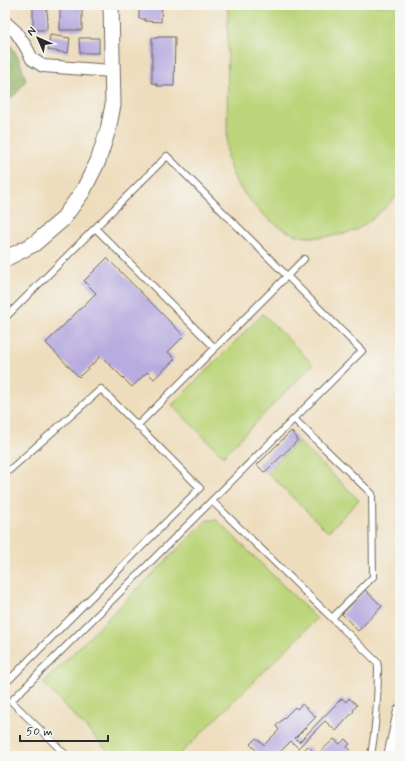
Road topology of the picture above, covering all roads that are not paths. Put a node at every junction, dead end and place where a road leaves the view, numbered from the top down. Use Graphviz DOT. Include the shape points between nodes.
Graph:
graph roads {
  1 [pos="111,5"];
  2 [pos="5,22"];
  3 [pos="112,71"];
  4 [pos="94,228"];
  5 [pos="304,259"];
  6 [pos="5,260"];
  7 [pos="287,276"];
  8 [pos="5,318"];
  9 [pos="215,348"];
  10 [pos="294,419"];
  11 [pos="137,426"];
  12 [pos="5,474"];
  13 [pos="212,501"];
  14 [pos="332,618"];
  15 [pos="5,684"];
  16 [pos="400,711"];
  17 [pos="67,756"];
  18 [pos="370,756"];
  19 [pos="390,756"];
  1 -- 3 [label="street"];
  2 -- 3 [label="street" via="16,32 32,59 43,66"];
  3 -- 6 [label="street" via="113,105 108,130 98,161 83,191 62,220 34,244"];
  4 -- 7 [label="lane" via="167,156"];
  4 -- 8 [label="lane"];
  4 -- 9 [label="lane"];
  5 -- 7 [label="lane"];
  7 -- 9 [label="lane"];
  7 -- 10 [label="lane" via="362,351"];
  9 -- 11 [label="lane"];
  10 -- 13 [label="lane"];
  10 -- 14 [label="lane" via="372,494 373,577"];
  11 -- 12 [label="lane" via="101,389"];
  11 -- 15 [label="lane" via="200,488"];
  13 -- 14 [label="lane"];
  13 -- 17 [label="lane" via="11,701"];
  14 -- 18 [label="lane" via="377,662 378,699"];
  16 -- 19 [label="street"];
}
